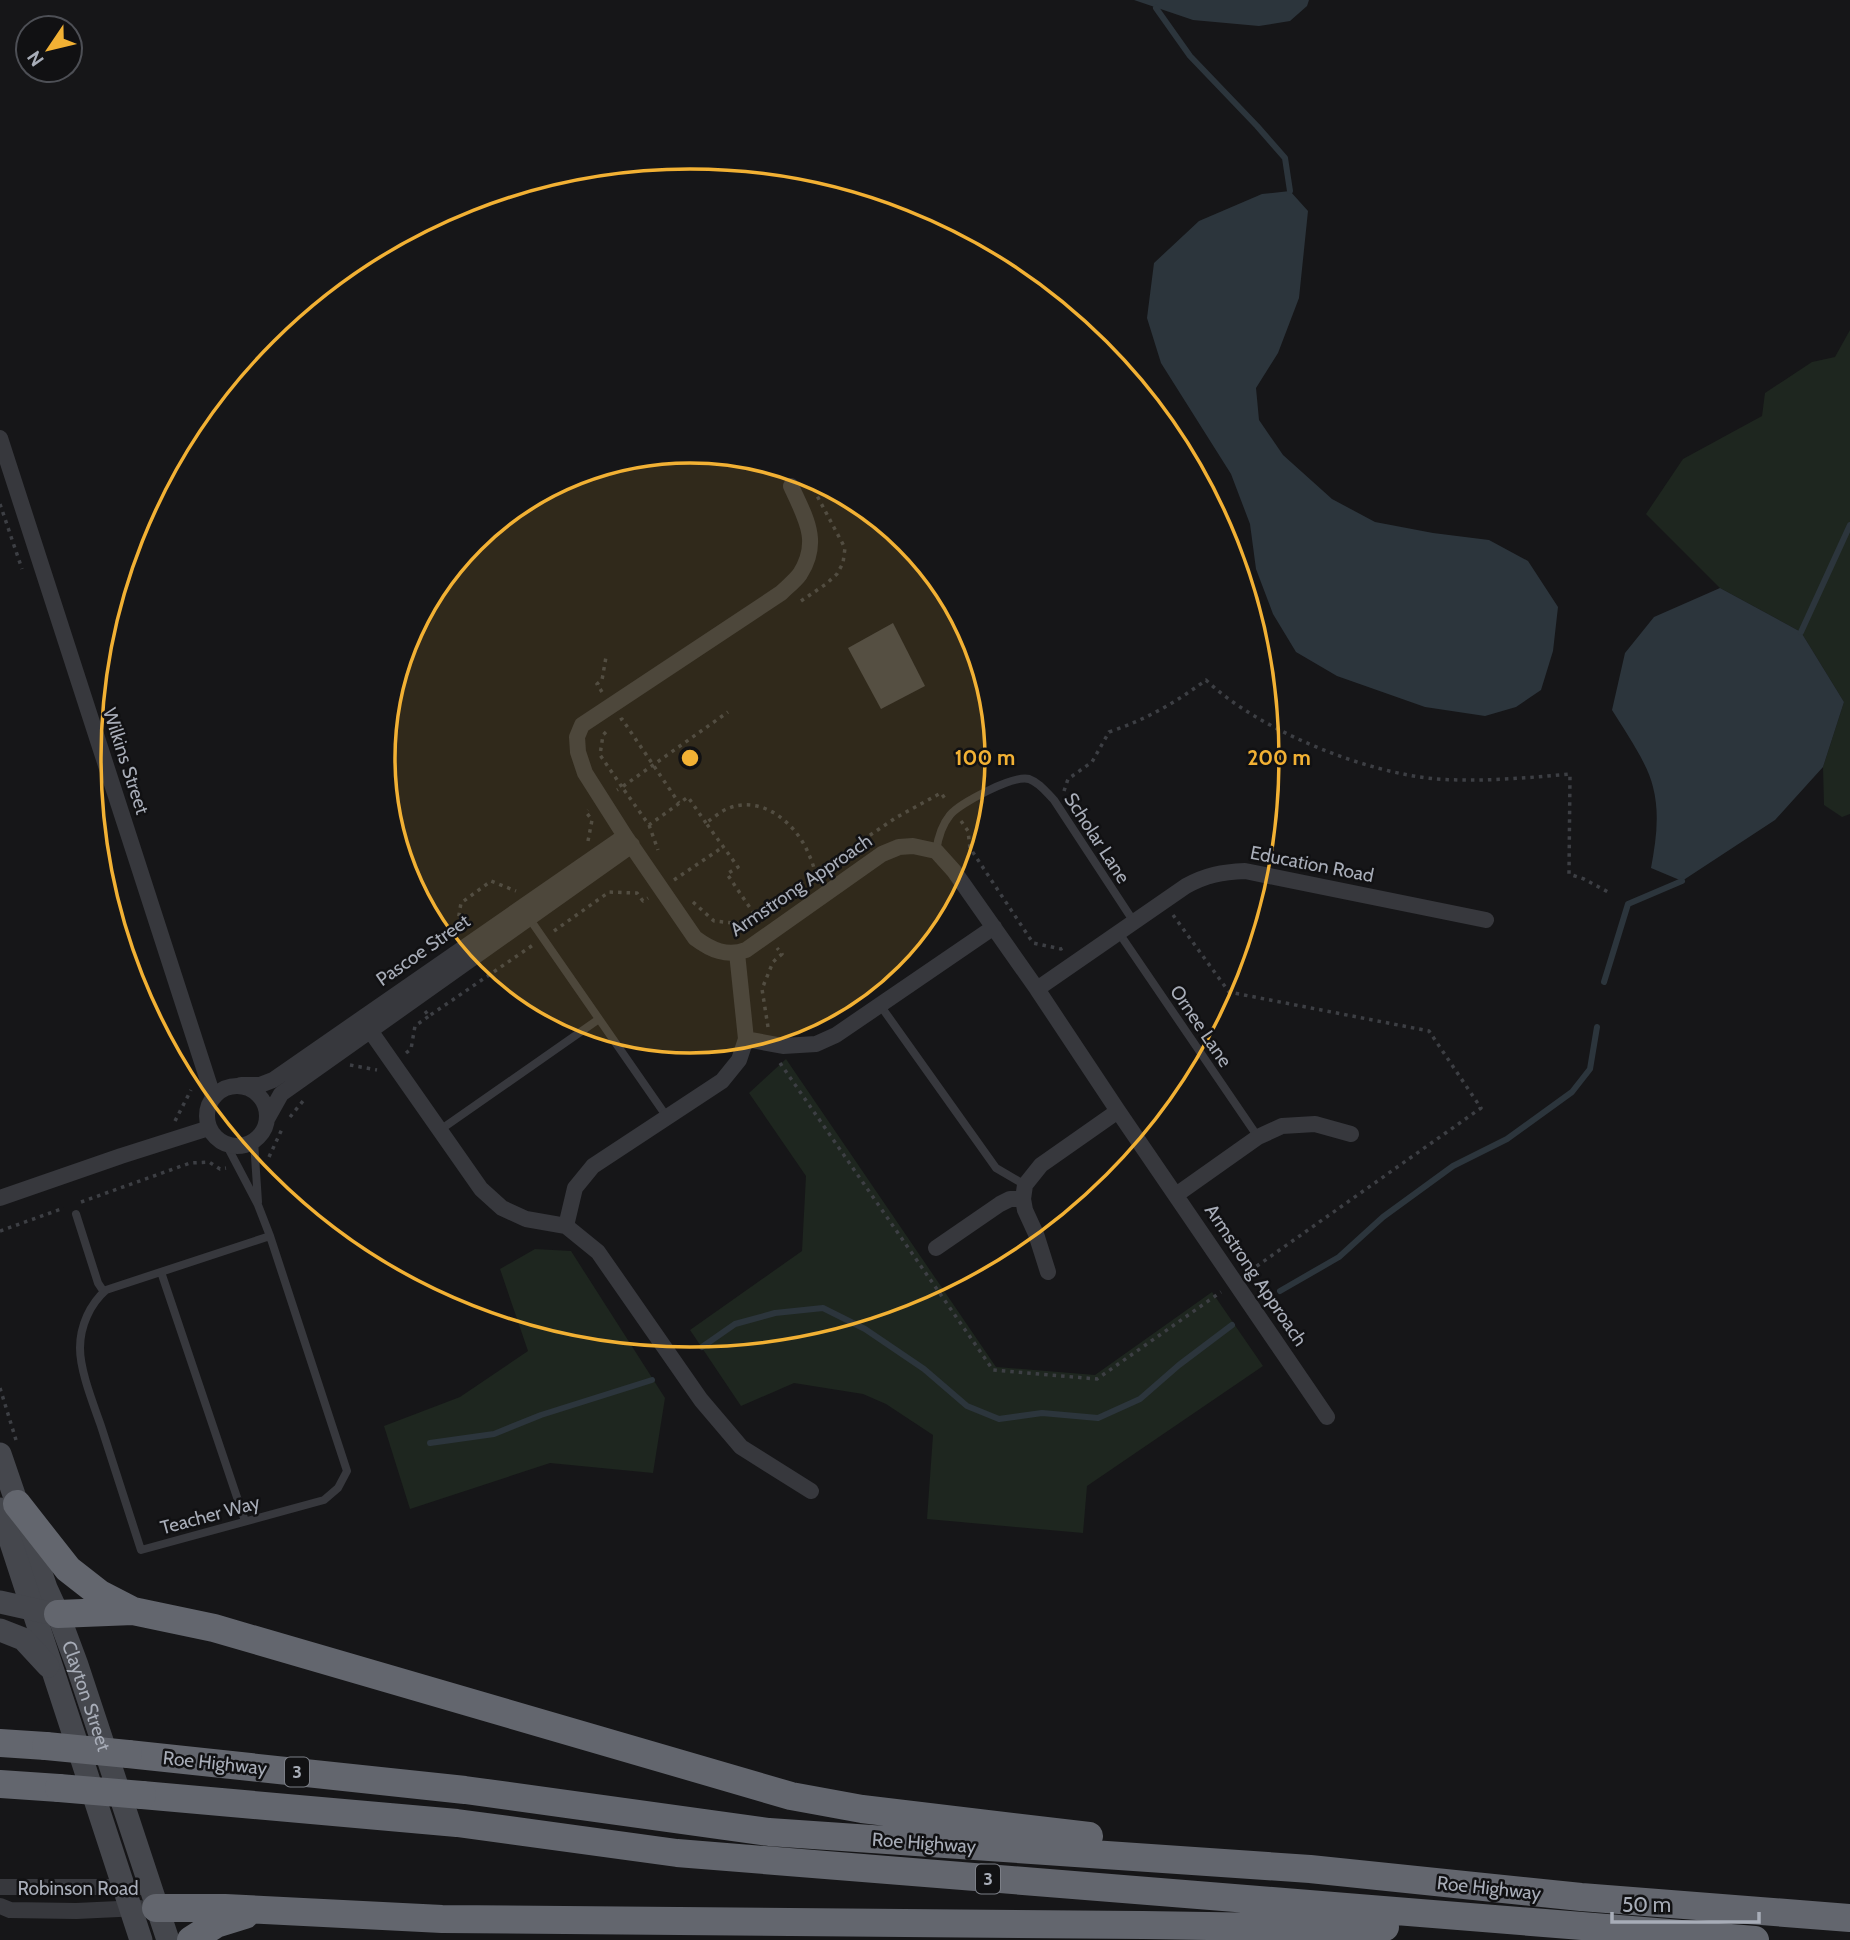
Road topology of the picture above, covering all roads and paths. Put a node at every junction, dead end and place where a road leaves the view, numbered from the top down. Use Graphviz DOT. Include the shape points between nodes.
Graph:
graph roads {
  1 [pos="0,438"];
  2 [pos="791,486"];
  3 [pos="0,504"];
  4 [pos="22,570"];
  5 [pos="728,712"];
  6 [pos="653,765"];
  7 [pos="622,787"];
  8 [pos="1054,800"];
  9 [pos="679,803"];
  10 [pos="954,811"];
  11 [pos="706,823"];
  12 [pos="649,825"];
  13 [pos="629,841"];
  14 [pos="936,851"];
  15 [pos="662,859"];
  16 [pos="815,872"];
  17 [pos="670,874"];
  18 [pos="678,886"];
  19 [pos="1608,892"];
  20 [pos="823,896"];
  21 [pos="692,902"];
  22 [pos="1164,902"];
  23 [pos="755,915"];
  24 [pos="529,918"];
  25 [pos="1486,920"];
  26 [pos="1134,922"];
  27 [pos="993,927"];
  28 [pos="1119,933"];
  29 [pos="768,935"];
  30 [pos="1072,942"];
  31 [pos="737,953"];
  32 [pos="1038,989"];
  33 [pos="880,1005"];
  34 [pos="429,1016"];
  35 [pos="599,1019"];
  36 [pos="366,1025"];
  37 [pos="746,1039"];
  38 [pos="771,1044"];
  39 [pos="393,1064"];
  40 [pos="349,1065"];
  41 [pos="241,1085"];
  42 [pos="192,1087"];
  43 [pos="213,1097"];
  44 [pos="303,1101"];
  45 [pos="1118,1111"];
  46 [pos="667,1117"];
  47 [pos="267,1119"];
  48 [pos="174,1122"];
  49 [pos="208,1124"];
  50 [pos="440,1130"];
  51 [pos="1351,1134"];
  52 [pos="1258,1137"];
  53 [pos="254,1141"];
  54 [pos="226,1144"];
  55 [pos="268,1160"];
  56 [pos="238,1167"];
  57 [pos="0,1188"];
  58 [pos="1024,1192"];
  59 [pos="1177,1195"];
  60 [pos="0,1198"];
  61 [pos="76,1204"];
  62 [pos="258,1205"];
  63 [pos="64,1208"];
  64 [pos="76,1214"];
  65 [pos="566,1226"];
  66 [pos="0,1231"];
  67 [pos="270,1236"];
  68 [pos="936,1248"];
  69 [pos="162,1272"];
  70 [pos="1048,1272"];
  71 [pos="1236,1282"];
  72 [pos="104,1292"];
  73 [pos="0,1388"];
  74 [pos="1327,1417"];
  75 [pos="10,1452"];
  76 [pos="811,1491"];
  77 [pos="8,1507"];
  78 [pos="245,1521"];
  79 [pos="0,1602"];
  80 [pos="133,1611"];
  81 [pos="46,1612"];
  82 [pos="0,1630"];
  83 [pos="54,1674"];
  84 [pos="0,1743"];
  85 [pos="0,1784"];
  86 [pos="1310,1869"];
  87 [pos="0,1887"];
  88 [pos="140,1898"];
  89 [pos="0,1906"];
  90 [pos="261,1910"];
  91 [pos="1850,1919"];
  92 [pos="1520,1922"];
  93 [pos="141,1940"];
  94 [pos="168,1940"];
  95 [pos="191,1940"];
  96 [pos="1755,1940"];
  1 -- 43 [label="street, Wilkins Street"];
  2 -- 13 [label="street, Armstrong Approach" via="810,530 809,551 800,574 781,593 582,725 577,744 585,773"];
  3 -- 4 [label="path"];
  5 -- 6 [label="path"];
  6 -- 7 [label="path"];
  6 -- 7 [label="path" via="621,719 603,735 600,755"];
  6 -- 9 [label="path"];
  7 -- 12 [label="path"];
  8 -- 10 [label="lane, Scholar Lane" via="1042,786 1027,779 1012,780"];
  8 -- 19 [label="path" via="1062,795 1068,779 1092,762 1109,732 1153,715 1206,680 1266,724 1323,750 1385,770 1436,779 1570,774 1569,874"];
  8 -- 26 [label="lane, Scholar Lane"];
  9 -- 11 [label="path" via="688,797"];
  9 -- 12 [label="path"];
  10 -- 14 [label="lane" via="939,835"];
  10 -- 16 [label="path" via="941,793"];
  10 -- 30 [label="path" via="968,831 970,848 1033,943 1061,949"];
  11 -- 16 [label="path" via="727,808 748,804 768,809 791,825 809,852"];
  11 -- 23 [label="path" via="738,867 727,874"];
  12 -- 15 [label="path"];
  13 -- 24 [label="street, Pascoe Street"];
  13 -- 31 [label="street, Armstrong Approach" via="695,938 708,948"];
  13 -- 36 [label="street, Pascoe Street"];
  14 -- 20 [label="street, Armstrong Approach" via="899,847"];
  14 -- 27 [label="street, Armstrong Approach"];
  16 -- 20 [label="path"];
  16 -- 23 [label="path"];
  17 -- 18 [label="path"];
  20 -- 29 [label="street, Armstrong Approach"];
  21 -- 23 [label="path" via="714,921 743,924"];
  22 -- 25 [label="street, Education Road" via="1210,874 1245,871"];
  22 -- 26 [label="street, Education Road"];
  22 -- 71 [label="path" via="1229,992 1429,1031 1481,1108"];
  23 -- 29 [label="path"];
  24 -- 35 [label="lane"];
  24 -- 36 [label="street, Pascoe Street"];
  26 -- 28 [label="street, Education Road"];
  27 -- 32 [label="street, Armstrong Approach"];
  27 -- 33 [label="street"];
  28 -- 32 [label="street, Education Road"];
  28 -- 52 [label="lane, Ornee Lane"];
  29 -- 31 [label="street, Armstrong Approach"];
  29 -- 38 [label="path" via="782,954 773,962 762,989"];
  31 -- 37 [label="street"];
  32 -- 45 [label="street, Armstrong Approach"];
  33 -- 38 [label="street" via="816,1044"];
  33 -- 58 [label="lane" via="996,1168"];
  34 -- 39 [label="path" via="415,1026 411,1049"];
  35 -- 46 [label="lane"];
  35 -- 50 [label="lane"];
  36 -- 39 [label="street"];
  36 -- 41 [label="street, Pascoe Street" via="273,1080"];
  36 -- 47 [label="street, Pascoe Street" via="281,1094"];
  37 -- 38 [label="street"];
  37 -- 46 [label="street" via="739,1060 722,1081"];
  38 -- 71 [label="path" via="993,1370 1097,1379"];
  39 -- 40 [label="path" via="382,1071"];
  39 -- 50 [label="street"];
  41 -- 43 [label="street" via="221,1089"];
  41 -- 47 [label="street" via="259,1095"];
  42 -- 48 [label="path"];
  43 -- 49 [label="street" via="208,1103"];
  44 -- 55 [label="path" via="285,1122"];
  45 -- 58 [label="street" via="1041,1165"];
  45 -- 59 [label="street, Armstrong Approach"];
  46 -- 65 [label="street" via="593,1166 575,1188"];
  47 -- 53 [label="street"];
  49 -- 54 [label="street"];
  49 -- 57 [label="street"];
  49 -- 60 [label="street"];
  50 -- 65 [label="street" via="481,1189 502,1208 526,1219"];
  51 -- 52 [label="street" via="1315,1124 1282,1126"];
  52 -- 59 [label="street"];
  53 -- 54 [label="street"];
  53 -- 62 [label="lane"];
  54 -- 56 [label="lane, Teacher Way"];
  56 -- 61 [label="path" via="191,1163"];
  56 -- 62 [label="lane, Teacher Way"];
  58 -- 68 [label="street"];
  58 -- 70 [label="street" via="1024,1210"];
  59 -- 71 [label="street, Armstrong Approach"];
  62 -- 67 [label="lane, Teacher Way"];
  63 -- 66 [label="path"];
  64 -- 72 [label="lane"];
  65 -- 76 [label="street" via="598,1252 701,1400 741,1447"];
  67 -- 69 [label="lane"];
  67 -- 78 [label="lane, Teacher Way" via="347,1471 338,1488 324,1500"];
  69 -- 72 [label="lane"];
  69 -- 78 [label="lane"];
  71 -- 74 [label="street, Armstrong Approach"];
  72 -- 78 [label="lane, Teacher Way" via="92,1305 80,1348 141,1550"];
  73 -- 75 [label="path"];
  75 -- 77 [label="main road, Clayton Street"];
  77 -- 80 [label="highway" via="68,1569 100,1594"];
  77 -- 81 [label="main road, Clayton Street" via="46,1588"];
  79 -- 81 [label="main road"];
  80 -- 81 [label="highway"];
  80 -- 86 [label="highway" via="214,1628 791,1797 1149,1843"];
  81 -- 83 [label="main road, Clayton Street"];
  81 -- 88 [label="main road, Clayton Street" via="78,1665"];
  82 -- 83 [label="main road" via="23,1639"];
  83 -- 88 [label="main road, Clayton Street"];
  84 -- 86 [label="highway, Roe Highway / 3, bridge" via="465,1790 769,1832"];
  85 -- 92 [label="highway, Roe Highway / 3, bridge" via="457,1823 677,1853"];
  86 -- 91 [label="highway, Roe Highway / 3"];
  87 -- 88 [label="street, Robinson Road"];
  88 -- 89 [label="street, Robinson Road" via="76,1911"];
  88 -- 90 [label="highway"];
  88 -- 93 [label="main road, Clayton Street"];
  88 -- 94 [label="main road, Clayton Street"];
  90 -- 92 [label="highway" via="442,1919 760,1923 1334,1928"];
  90 -- 95 [label="highway" via="216,1924"];
  92 -- 96 [label="highway, Roe Highway / 3"];
}
